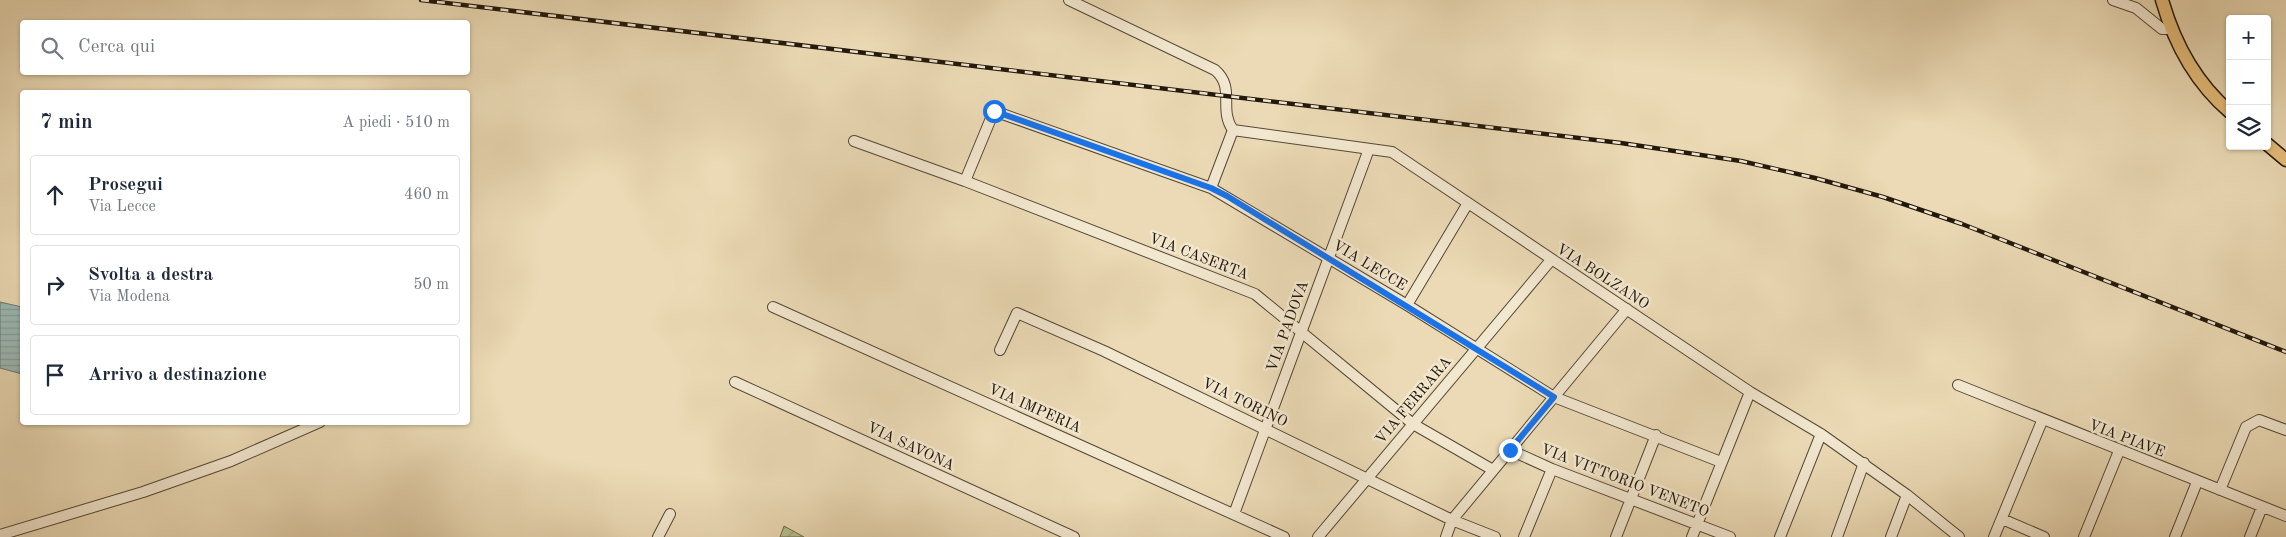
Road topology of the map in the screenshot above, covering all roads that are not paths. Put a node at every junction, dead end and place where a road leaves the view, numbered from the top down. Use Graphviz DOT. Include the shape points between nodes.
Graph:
graph roads {
  1 [pos="1069,0"];
  2 [pos="2113,0"];
  3 [pos="2162,0"];
  4 [pos="2170,28"];
  5 [pos="2226,109"];
  6 [pos="1233,130"];
  7 [pos="854,141"];
  8 [pos="2271,147"];
  9 [pos="1369,149"];
  10 [pos="2286,160"];
  11 [pos="965,181"];
  12 [pos="1211,188"];
  13 [pos="1468,203"];
  14 [pos="1329,258"];
  15 [pos="1551,260"];
  16 [pos="1407,305"];
  17 [pos="773,306"];
  18 [pos="1627,309"];
  19 [pos="1301,332"];
  20 [pos="1476,349"];
  21 [pos="1000,350"];
  22 [pos="735,382"];
  23 [pos="1958,386"];
  24 [pos="1750,392"];
  25 [pos="1554,397"];
  26 [pos="2042,421"];
  27 [pos="1413,424"];
  28 [pos="313,425"];
  29 [pos="1266,428"];
  30 [pos="2286,430"];
  31 [pos="1821,434"];
  32 [pos="1656,435"];
  33 [pos="1510,450"];
  34 [pos="2119,451"];
  35 [pos="1721,462"];
  36 [pos="1864,463"];
  37 [pos="1552,469"];
  38 [pos="1493,470"];
  39 [pos="1367,478"];
  40 [pos="2197,482"];
  41 [pos="2220,490"];
  42 [pos="1907,495"];
  43 [pos="1631,500"];
  44 [pos="2262,507"];
  45 [pos="670,514"];
  46 [pos="1234,514"];
  47 [pos="2286,516"];
  48 [pos="1452,520"];
  49 [pos="2002,520"];
  50 [pos="1697,524"];
  51 [pos="0,535"];
  52 [pos="658,537"];
  53 [pos="1074,537"];
  54 [pos="1284,537"];
  55 [pos="1318,537"];
  56 [pos="1446,537"];
  57 [pos="1495,537"];
  58 [pos="1524,537"];
  59 [pos="1616,537"];
  60 [pos="1692,537"];
  61 [pos="1730,537"];
  62 [pos="1780,537"];
  63 [pos="1837,537"];
  64 [pos="1891,537"];
  65 [pos="1959,537"];
  66 [pos="1994,537"];
  67 [pos="2044,537"];
  68 [pos="2084,537"];
  69 [pos="2175,537"];
  70 [pos="2250,537"];
  1 -- 6 [label="street" via="1215,70 1224,81 1226,114"];
  2 -- 4 [label="street" via="2136,8 2162,29"];
  3 -- 4 [label="main road"];
  4 -- 5 [label="main road" via="2188,63"];
  6 -- 9 [label="street, VIA BOLZANO"];
  6 -- 12 [label="street"];
  7 -- 11 [label="street, VIA CASERTA"];
  8 -- 10 [label="main road"];
  9 -- 13 [label="street, VIA BOLZANO" via="1392,152"];
  9 -- 14 [label="street, VIA PADOVA"];
  11 -- 12 [label="street, VIA LECCE" via="994,111"];
  11 -- 19 [label="street, VIA CASERTA" via="1255,294"];
  12 -- 14 [label="street, VIA LECCE"];
  13 -- 15 [label="street, VIA BOLZANO"];
  13 -- 16 [label="street"];
  14 -- 16 [label="street, VIA LECCE"];
  14 -- 19 [label="street, VIA PADOVA"];
  15 -- 18 [label="street, VIA BOLZANO"];
  15 -- 20 [label="street, VIA FERRARA"];
  16 -- 20 [label="street, VIA LECCE"];
  17 -- 46 [label="street, VIA IMPERIA"];
  18 -- 24 [label="street, VIA BOLZANO"];
  18 -- 25 [label="street"];
  19 -- 27 [label="street, VIA CASERTA"];
  19 -- 29 [label="street, VIA PADOVA"];
  20 -- 25 [label="street, VIA LECCE"];
  20 -- 27 [label="street, VIA FERRARA"];
  21 -- 29 [label="street, VIA TORINO" via="1017,313"];
  22 -- 53 [label="street, VIA SAVONA"];
  23 -- 26 [label="street, VIA PIAVE"];
  24 -- 31 [label="street, VIA BOLZANO"];
  24 -- 35 [label="street"];
  25 -- 32 [label="street, VIA LECCE"];
  25 -- 33 [label="street"];
  26 -- 34 [label="street, VIA PIAVE"];
  26 -- 49 [label="street"];
  27 -- 38 [label="street, VIA CASERTA"];
  27 -- 39 [label="street, VIA FERRARA"];
  28 -- 51 [label="street" via="231,461 143,492"];
  29 -- 39 [label="street, VIA TORINO"];
  29 -- 46 [label="street, VIA PADOVA"];
  30 -- 41 [label="street" via="2259,420 2246,427"];
  31 -- 36 [label="street, VIA BOLZANO"];
  31 -- 62 [label="street"];
  32 -- 35 [label="street, VIA LECCE"];
  32 -- 43 [label="street"];
  33 -- 37 [label="street, VIA VITTORIO VENETO"];
  33 -- 38 [label="street"];
  34 -- 40 [label="street, VIA PIAVE"];
  34 -- 68 [label="street"];
  35 -- 50 [label="street"];
  36 -- 42 [label="street, VIA BOLZANO"];
  36 -- 63 [label="street"];
  37 -- 43 [label="street, VIA VITTORIO VENETO"];
  37 -- 58 [label="street"];
  38 -- 48 [label="street"];
  39 -- 48 [label="street, VIA TORINO"];
  39 -- 55 [label="street, VIA FERRARA"];
  40 -- 41 [label="street, VIA PIAVE"];
  40 -- 69 [label="street"];
  41 -- 44 [label="street, VIA PIAVE"];
  42 -- 64 [label="street"];
  42 -- 65 [label="street, VIA BOLZANO"];
  43 -- 50 [label="street, VIA VITTORIO VENETO"];
  43 -- 59 [label="street"];
  44 -- 47 [label="street, VIA PIAVE"];
  44 -- 70 [label="street"];
  45 -- 52 [label="street"];
  46 -- 54 [label="street, VIA IMPERIA"];
  48 -- 56 [label="street"];
  48 -- 57 [label="street, VIA TORINO"];
  49 -- 66 [label="street"];
  49 -- 67 [label="street"];
  50 -- 60 [label="street"];
  50 -- 61 [label="street, VIA VITTORIO VENETO"];
}
